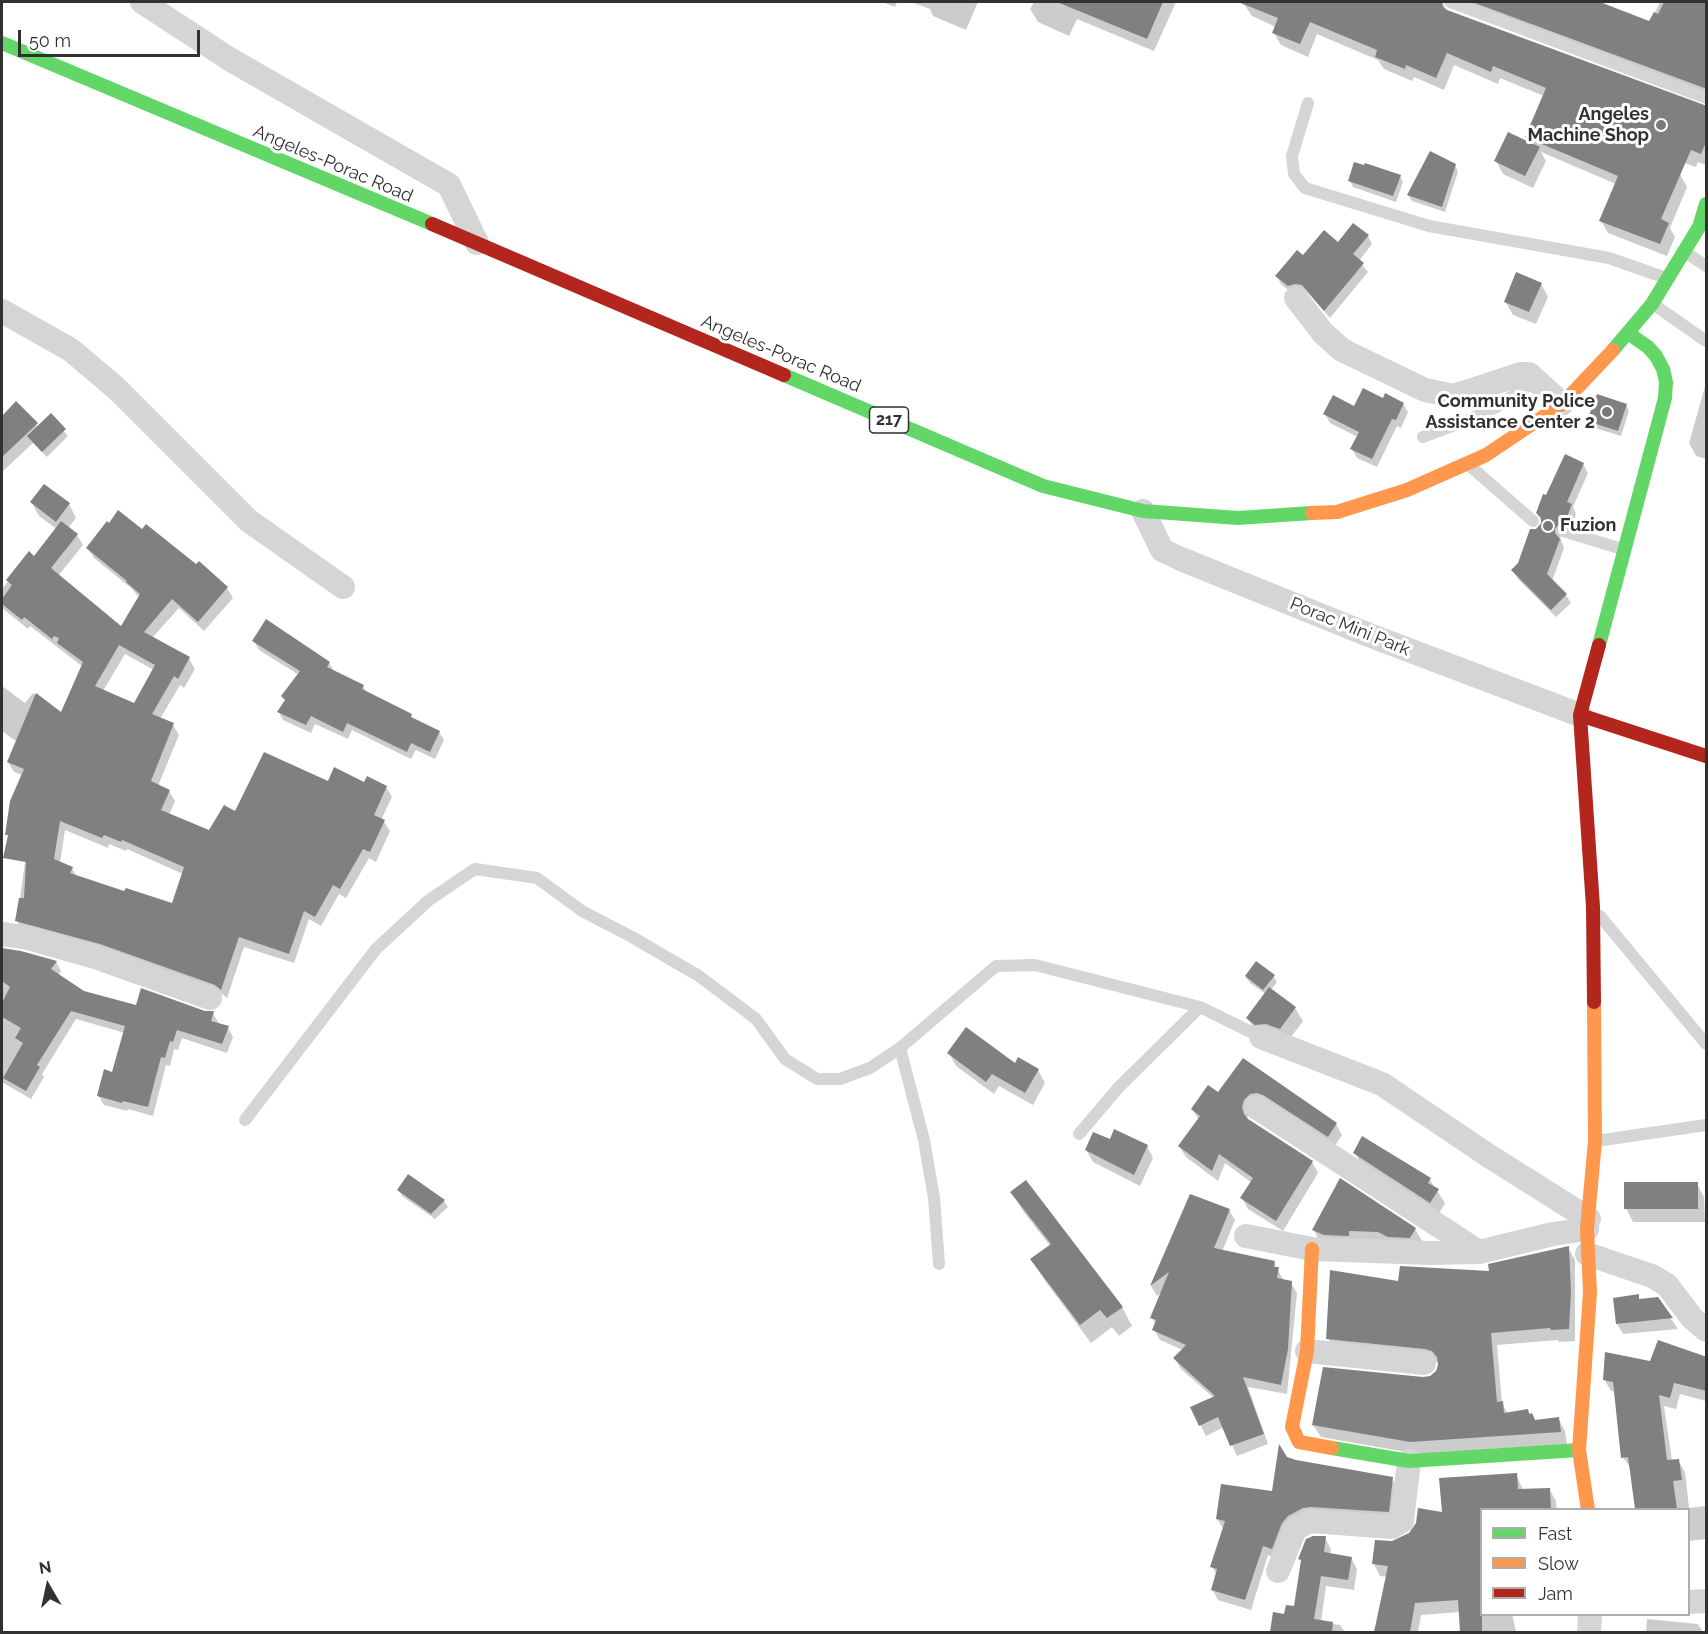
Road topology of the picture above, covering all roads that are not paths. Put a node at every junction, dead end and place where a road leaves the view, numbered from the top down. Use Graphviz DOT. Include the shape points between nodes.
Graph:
graph roads {
  1 [pos="142,2"];
  2 [pos="1450,2"];
  3 [pos="2,43"];
  4 [pos="1707,98"];
  5 [pos="1308,103"];
  6 [pos="1707,204"];
  7 [pos="477,243"];
  8 [pos="1684,252"];
  9 [pos="1707,266"];
  10 [pos="1668,279"];
  11 [pos="1296,298"];
  12 [pos="1652,304"];
  13 [pos="2,311"];
  14 [pos="1628,333"];
  15 [pos="1707,341"];
  16 [pos="1537,380"];
  17 [pos="1562,404"];
  18 [pos="1423,437"];
  19 [pos="1467,464"];
  20 [pos="1143,512"];
  21 [pos="1533,521"];
  22 [pos="1563,531"];
  23 [pos="1623,550"];
  24 [pos="343,587"];
  25 [pos="1580,715"];
  26 [pos="1707,756"];
  27 [pos="1593,907"];
  28 [pos="2,934"];
  29 [pos="210,998"];
  30 [pos="1200,1007"];
  31 [pos="1261,1037"];
  32 [pos="1707,1044"];
  33 [pos="900,1048"];
  34 [pos="1256,1107"];
  35 [pos="245,1120"];
  36 [pos="1707,1125"];
  37 [pos="1079,1134"];
  38 [pos="1595,1141"];
  39 [pos="1588,1224"];
  40 [pos="1246,1236"];
  41 [pos="1312,1249"];
  42 [pos="1479,1252"];
  43 [pos="1587,1254"];
  44 [pos="939,1264"];
  45 [pos="1707,1330"];
  46 [pos="1307,1351"];
  47 [pos="1424,1363"];
  48 [pos="1579,1450"];
  49 [pos="1409,1461"];
  50 [pos="1588,1508"];
  51 [pos="1278,1571"];
  52 [pos="1707,1601"];
  53 [pos="1690,1602"];
  54 [pos="1590,1616"];
  55 [pos="1590,1632"];
  1 -- 7 [label="street" via="231,60 449,185"];
  2 -- 4 [label="lane"];
  3 -- 7 [label="main road, Angeles-Porac Road / 217"];
  5 -- 10 [label="lane" via="1292,156 1294,174 1305,188 1429,226 1609,258"];
  6 -- 8 [label="main road, Angeles-Porac Road / 217"];
  7 -- 20 [label="main road, Angeles-Porac Road / 217" via="1043,486"];
  8 -- 9 [label="lane"];
  8 -- 10 [label="main road, Angeles-Porac Road / 217"];
  10 -- 12 [label="main road, Angeles-Porac Road / 217"];
  11 -- 16 [label="street" via="1342,350 1425,390 1454,396 1521,374"];
  12 -- 14 [label="main road, Angeles-Porac Road / 217"];
  12 -- 15 [label="lane"];
  13 -- 24 [label="street" via="71,350 116,388 249,521"];
  14 -- 17 [label="main road, Angeles-Porac Road / 217"];
  14 -- 23 [label="main road" via="1656,356 1664,375 1665,398"];
  16 -- 17 [label="street"];
  16 -- 18 [label="lane" via="1496,407"];
  17 -- 19 [label="main road, Angeles-Porac Road / 217"];
  19 -- 20 [label="main road, Angeles-Porac Road / 217" via="1407,490 1337,512 1238,518"];
  19 -- 21 [label="lane"];
  20 -- 25 [label="street, Porac Mini Park" via="1162,550 1181,559"];
  22 -- 23 [label="lane"];
  23 -- 25 [label="main road"];
  25 -- 26 [label="main road"];
  25 -- 27 [label="main road"];
  27 -- 32 [label="lane"];
  27 -- 38 [label="main road"];
  28 -- 29 [label="street" via="95,957"];
  30 -- 31 [label="lane"];
  30 -- 33 [label="lane" via="1035,965 996,966"];
  30 -- 37 [label="lane" via="1118,1088"];
  31 -- 39 [label="street" via="1382,1084"];
  33 -- 35 [label="lane" via="870,1068 840,1079 817,1079 785,1059 756,1019 699,976 582,911 537,878 475,869 429,900 376,949"];
  33 -- 44 [label="lane" via="924,1140"];
  34 -- 42 [label="street"];
  36 -- 38 [label="lane"];
  38 -- 39 [label="main road"];
  39 -- 42 [label="street"];
  39 -- 43 [label="main road"];
  40 -- 41 [label="street"];
  41 -- 42 [label="street"];
  41 -- 46 [label="main road"];
  43 -- 45 [label="street" via="1667,1285 1692,1318"];
  43 -- 48 [label="main road" via="1590,1292"];
  46 -- 47 [label="street"];
  46 -- 49 [label="main road" via="1292,1427 1299,1442"];
  48 -- 49 [label="main road"];
  48 -- 50 [label="main road"];
  49 -- 51 [label="street" via="1402,1521 1392,1527 1310,1521 1295,1529"];
  52 -- 53 [label="street"];
  54 -- 55 [label="street"];
}
